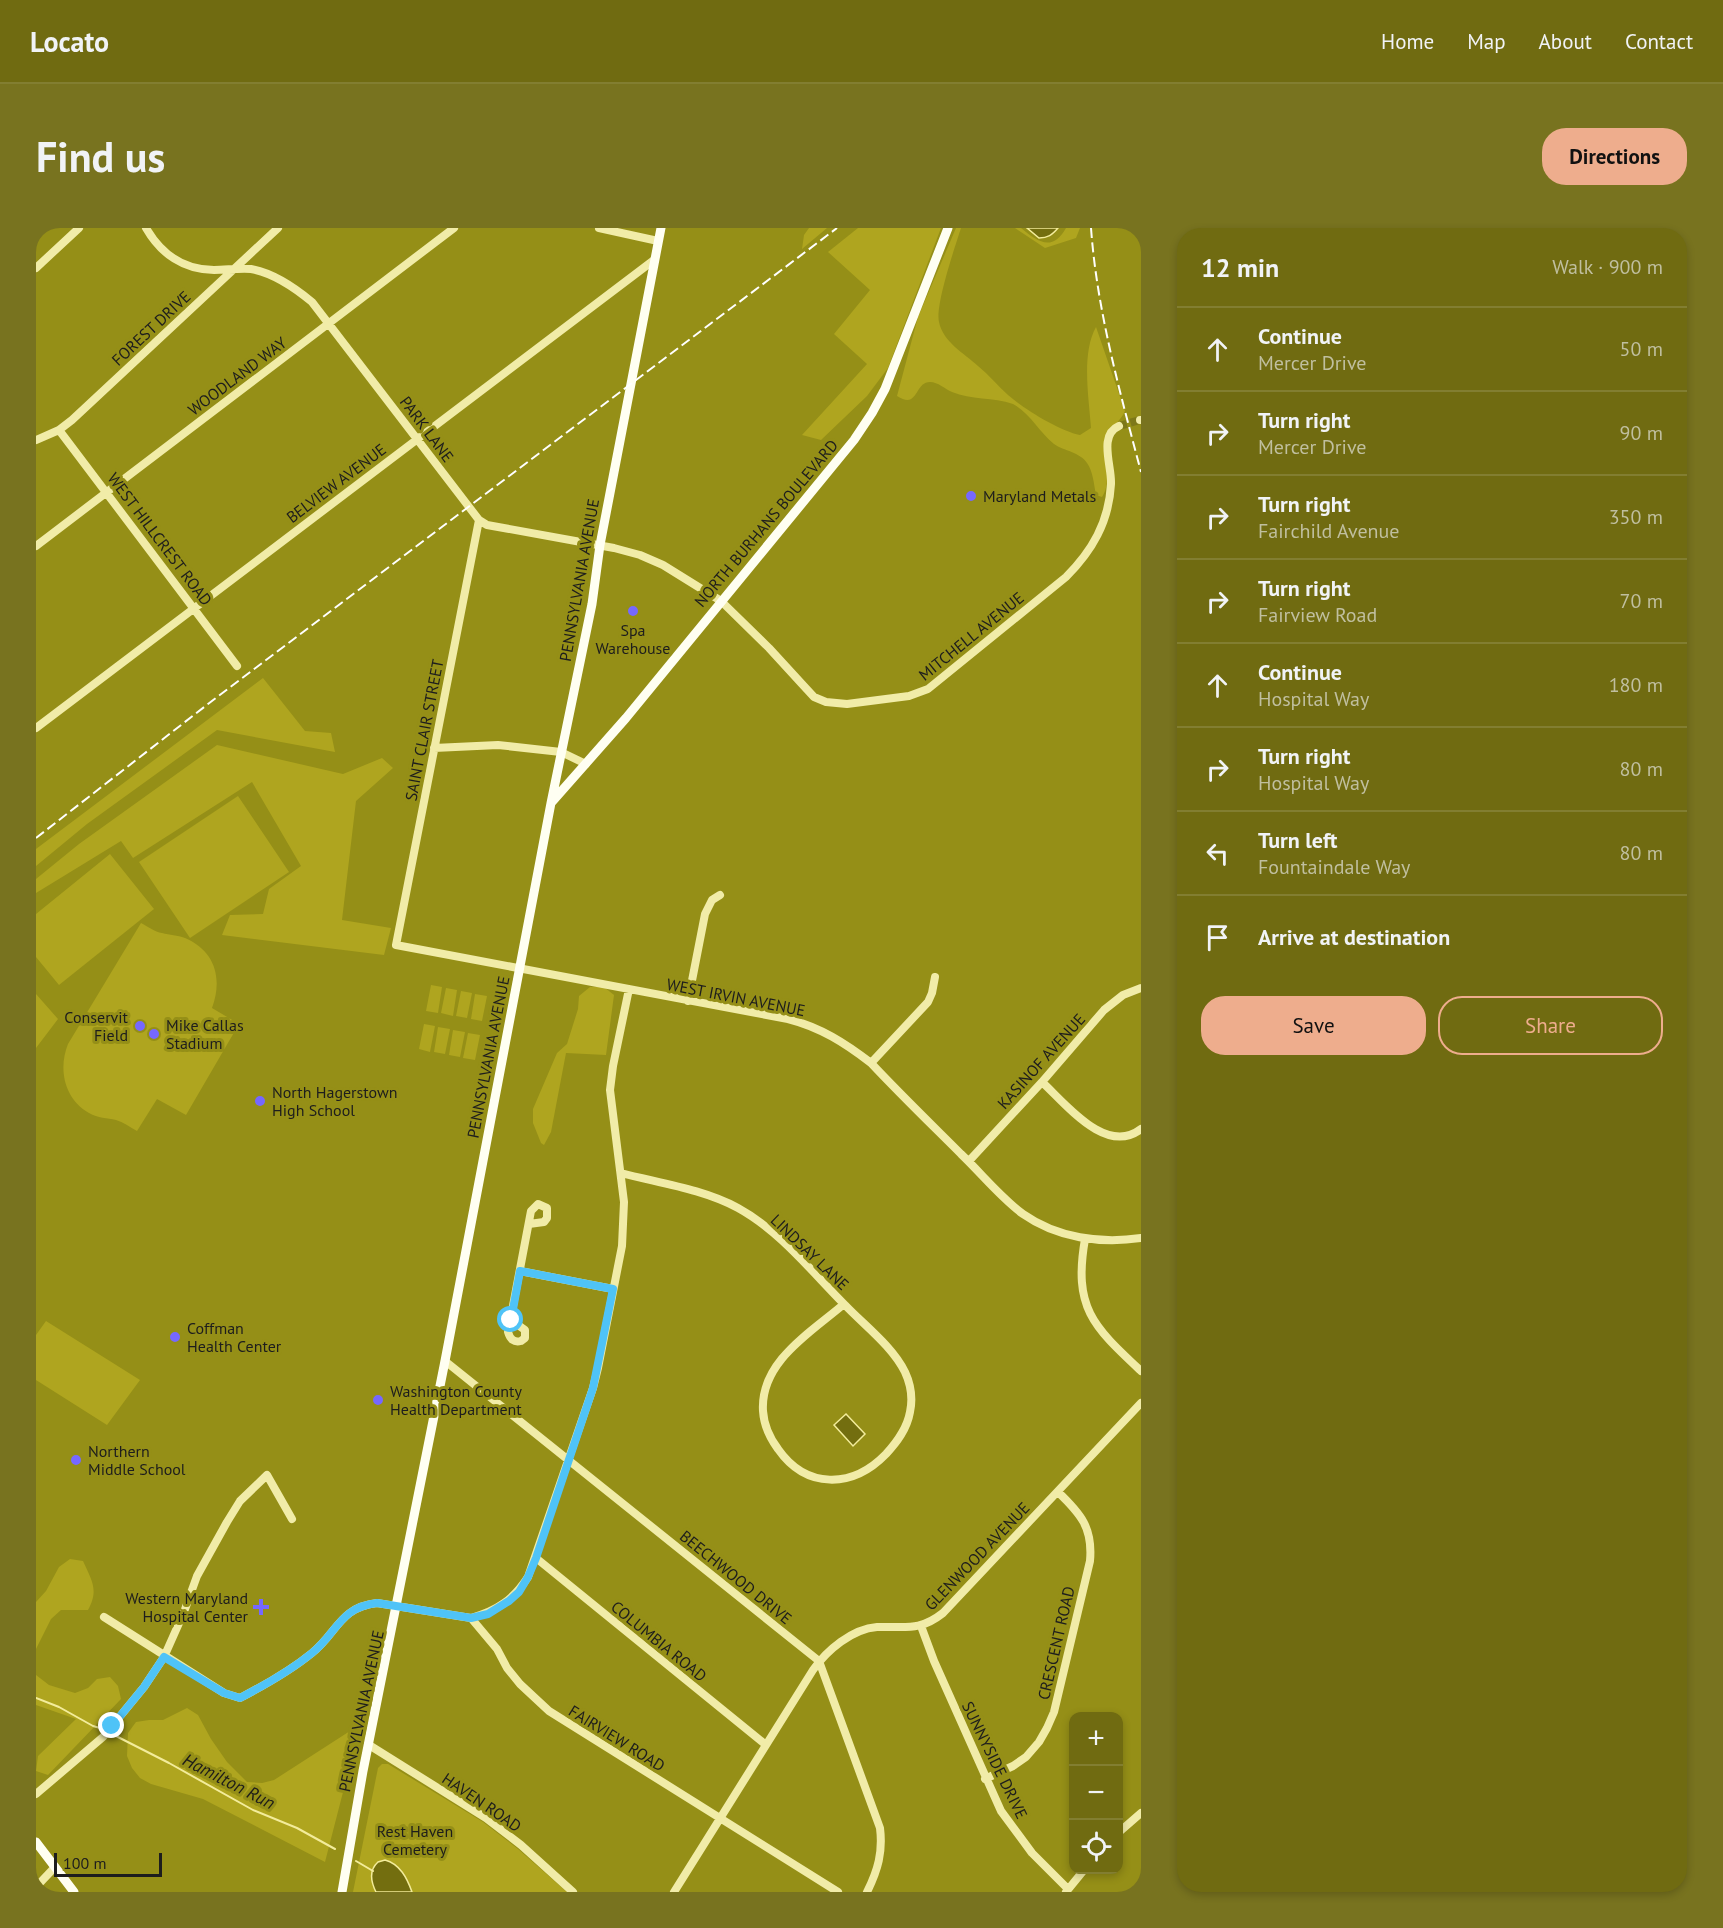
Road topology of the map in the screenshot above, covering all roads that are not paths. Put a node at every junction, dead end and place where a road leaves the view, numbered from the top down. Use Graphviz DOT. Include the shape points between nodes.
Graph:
graph roads {
  1 [pos="79,228"];
  2 [pos="147,228"];
  3 [pos="278,228"];
  4 [pos="454,228"];
  5 [pos="599,228"];
  6 [pos="661,228"];
  7 [pos="948,228"];
  8 [pos="658,241"];
  9 [pos="654,260"];
  10 [pos="36,267"];
  11 [pos="233,270"];
  12 [pos="330,322"];
  13 [pos="1119,426"];
  14 [pos="59,430"];
  15 [pos="417,439"];
  16 [pos="36,440"];
  17 [pos="107,492"];
  18 [pos="479,520"];
  19 [pos="600,545"];
  20 [pos="36,546"];
  21 [pos="721,600"];
  22 [pos="195,608"];
  23 [pos="237,666"];
  24 [pos="36,728"];
  25 [pos="434,748"];
  26 [pos="561,752"];
  27 [pos="586,764"];
  28 [pos="551,803"];
  29 [pos="720,895"];
  30 [pos="396,945"];
  31 [pos="520,968"];
  32 [pos="935,977"];
  33 [pos="1141,988"];
  34 [pos="629,989"];
  35 [pos="688,1001"];
  36 [pos="871,1063"];
  37 [pos="1042,1082"];
  38 [pos="1141,1129"];
  39 [pos="969,1161"];
  40 [pos="621,1173"];
  41 [pos="529,1224"];
  42 [pos="1141,1238"];
  43 [pos="1085,1239"];
  44 [pos="520,1271"];
  45 [pos="613,1289"];
  46 [pos="844,1304"];
  47 [pos="511,1320"];
  48 [pos="445,1361"];
  49 [pos="1141,1371"];
  50 [pos="1141,1403"];
  51 [pos="569,1460"];
  52 [pos="1058,1492"];
  53 [pos="292,1519"];
  54 [pos="536,1558"];
  55 [pos="398,1606"];
  56 [pos="104,1617"];
  57 [pos="471,1618"];
  58 [pos="921,1626"];
  59 [pos="164,1657"];
  60 [pos="819,1661"];
  61 [pos="369,1745"];
  62 [pos="766,1745"];
  63 [pos="985,1779"];
  64 [pos="36,1794"];
  65 [pos="1141,1813"];
  66 [pos="720,1818"];
  67 [pos="1123,1829"];
  68 [pos="36,1842"];
  69 [pos="55,1867"];
  70 [pos="1080,1874"];
  71 [pos="36,1887"];
  72 [pos="1067,1890"];
  73 [pos="676,1891"];
  74 [pos="74,1892"];
  75 [pos="342,1892"];
  76 [pos="573,1892"];
  77 [pos="838,1892"];
  78 [pos="867,1892"];
  1 -- 10 [label="street"];
  2 -- 11 [label="street, PARK LANE" via="157,244 177,261 199,268"];
  3 -- 11 [label="street, FOREST DRIVE"];
  4 -- 12 [label="street, WOODLAND WAY"];
  5 -- 8 [label="street"];
  6 -- 8 [label="main road, PENNSYLVANIA AVENUE"];
  7 -- 21 [label="main road, NORTH BURHANS BOULEVARD" via="872,413"];
  8 -- 9 [label="main road, PENNSYLVANIA AVENUE"];
  9 -- 15 [label="street, BELVIEW AVENUE"];
  9 -- 19 [label="main road, PENNSYLVANIA AVENUE"];
  11 -- 12 [label="street, PARK LANE" via="250,269 281,280 312,302"];
  11 -- 14 [label="street, FOREST DRIVE"];
  12 -- 15 [label="street, PARK LANE"];
  12 -- 17 [label="street, WOODLAND WAY"];
  13 -- 21 [label="street, MITCHELL AVENUE" via="1107,439 1112,474 1108,508 1094,544 1082,561 918,694 847,704 820,699"];
  14 -- 16 [label="street, FOREST DRIVE"];
  14 -- 17 [label="street, WEST HILLCREST ROAD"];
  15 -- 18 [label="street, PARK LANE"];
  15 -- 22 [label="street, BELVIEW AVENUE"];
  17 -- 20 [label="street, WOODLAND WAY"];
  17 -- 22 [label="street, WEST HILLCREST ROAD"];
  18 -- 19 [label="street" via="487,525"];
  18 -- 25 [label="street, SAINT CLAIR STREET"];
  19 -- 21 [label="street" via="663,565"];
  19 -- 26 [label="main road, PENNSYLVANIA AVENUE" via="592,604"];
  21 -- 27 [label="main road, NORTH BURHANS BOULEVARD"];
  22 -- 23 [label="street, WEST HILLCREST ROAD"];
  22 -- 24 [label="street, BELVIEW AVENUE"];
  25 -- 26 [label="street" via="498,745"];
  25 -- 30 [label="street, SAINT CLAIR STREET"];
  26 -- 27 [label="street"];
  26 -- 28 [label="main road, PENNSYLVANIA AVENUE"];
  27 -- 28 [label="main road, NORTH BURHANS BOULEVARD"];
  28 -- 31 [label="main road, PENNSYLVANIA AVENUE"];
  29 -- 35 [label="street" via="712,900 705,914"];
  30 -- 31 [label="street, WEST IRVIN AVENUE"];
  31 -- 34 [label="street, WEST IRVIN AVENUE"];
  31 -- 48 [label="main road, PENNSYLVANIA AVENUE"];
  32 -- 36 [label="street" via="928,1002"];
  33 -- 37 [label="street, KASINOF AVENUE" via="1122,995 1104,1010"];
  34 -- 35 [label="street, WEST IRVIN AVENUE"];
  34 -- 40 [label="street" via="610,1090"];
  35 -- 36 [label="street, WEST IRVIN AVENUE" via="802,1022 834,1036"];
  36 -- 39 [label="street, WEST IRVIN AVENUE"];
  37 -- 38 [label="street" via="1102,1133 1123,1137"];
  37 -- 39 [label="street, KASINOF AVENUE"];
  39 -- 43 [label="street, WEST IRVIN AVENUE" via="1024,1214 1050,1228"];
  40 -- 45 [label="street" via="624,1229"];
  40 -- 46 [label="street, LINDSAY LANE" via="723,1201 749,1215"];
  41 -- 44 [label="street"];
  42 -- 43 [label="street, WEST IRVIN AVENUE"];
  43 -- 49 [label="street" via="1082,1296 1106,1338"];
  44 -- 45 [label="street"];
  44 -- 47 [label="street"];
  45 -- 51 [label="street" via="598,1368"];
  46 -- 46 [label="street, LINDSAY LANE" via="904,1371 912,1394 910,1412 902,1435 878,1462 847,1479 822,1479 793,1466 779,1450 765,1425 762,1397 768,1378 783,1357"];
  48 -- 51 [label="street, BEECHWOOD DRIVE"];
  48 -- 55 [label="main road, PENNSYLVANIA AVENUE"];
  50 -- 52 [label="street, GLENWOOD AVENUE"];
  51 -- 54 [label="street"];
  51 -- 60 [label="street, BEECHWOOD DRIVE"];
  52 -- 58 [label="street, GLENWOOD AVENUE" via="943,1613"];
  52 -- 63 [label="street, CRESCENT ROAD" via="1082,1518 1091,1546 1054,1712 1039,1742 1026,1757"];
  53 -- 59 [label="street" via="267,1475 240,1501 197,1576"];
  54 -- 57 [label="street" via="519,1592 488,1614"];
  54 -- 62 [label="street, COLUMBIA ROAD"];
  55 -- 57 [label="street"];
  55 -- 59 [label="street" via="362,1604 314,1652 240,1698 224,1693"];
  55 -- 61 [label="main road, PENNSYLVANIA AVENUE"];
  56 -- 59 [label="street"];
  57 -- 66 [label="street, FAIRVIEW ROAD" via="520,1684 549,1711"];
  58 -- 60 [label="street, GLENWOOD AVENUE" via="862,1630"];
  58 -- 63 [label="street, SUNNYSIDE DRIVE"];
  59 -- 64 [label="street" via="103,1737"];
  60 -- 62 [label="street, GLENWOOD AVENUE"];
  60 -- 78 [label="street" via="880,1828 881,1856"];
  61 -- 75 [label="main road, PENNSYLVANIA AVENUE"];
  61 -- 76 [label="street, HAVEN ROAD" via="486,1818"];
  62 -- 66 [label="street, GLENWOOD AVENUE"];
  63 -- 72 [label="street, SUNNYSIDE DRIVE" via="1016,1833"];
  65 -- 67 [label="street"];
  66 -- 73 [label="street, GLENWOOD AVENUE"];
  66 -- 77 [label="street, FAIRVIEW ROAD"];
  68 -- 69 [label="main road"];
  69 -- 71 [label="street"];
  69 -- 74 [label="main road"];
  70 -- 72 [label="street"];
}
